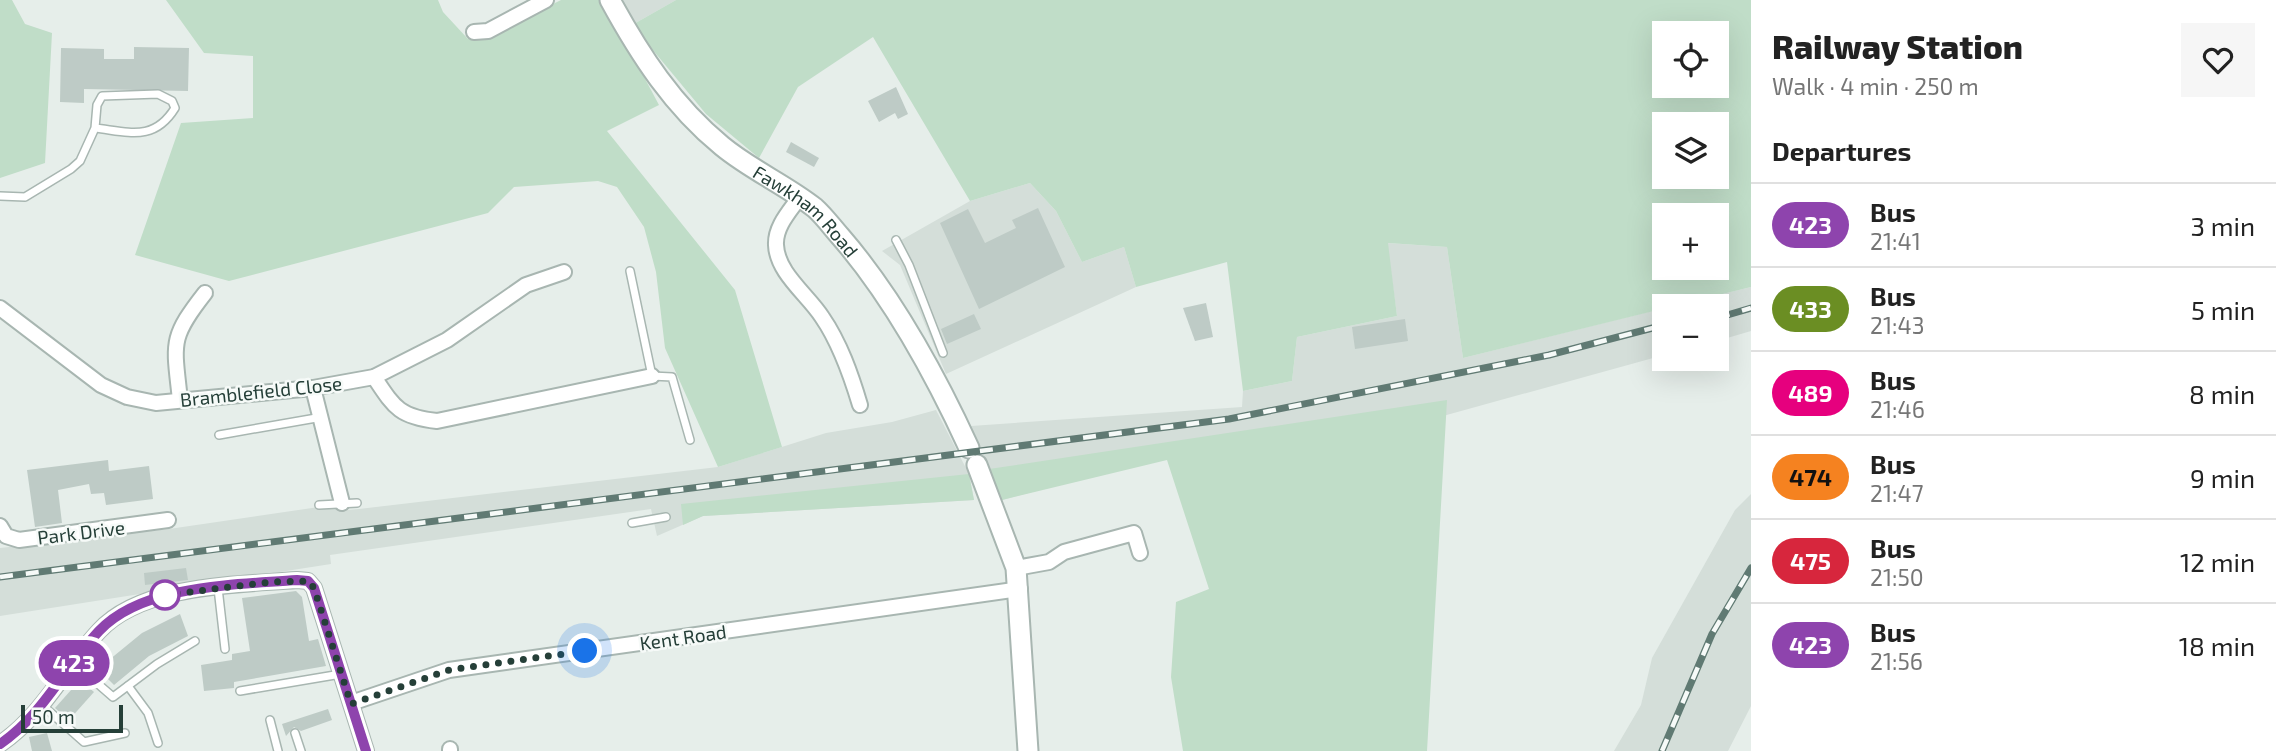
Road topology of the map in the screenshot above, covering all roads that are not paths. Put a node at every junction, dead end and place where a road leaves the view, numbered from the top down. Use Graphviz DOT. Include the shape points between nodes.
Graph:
graph roads {
  1 [pos="546,0"];
  2 [pos="610,0"];
  3 [pos="474,32"];
  4 [pos="96,128"];
  5 [pos="0,196"];
  6 [pos="799,198"];
  7 [pos="895,240"];
  8 [pos="630,271"];
  9 [pos="564,272"];
  10 [pos="205,293"];
  11 [pos="0,308"];
  12 [pos="943,353"];
  13 [pos="652,376"];
  14 [pos="374,377"];
  15 [pos="313,388"];
  16 [pos="180,400"];
  17 [pos="860,405"];
  18 [pos="323,417"];
  19 [pos="219,435"];
  20 [pos="690,440"];
  21 [pos="349,503"];
  22 [pos="319,505"];
  23 [pos="666,517"];
  24 [pos="167,520"];
  25 [pos="632,523"];
  26 [pos="0,526"];
  27 [pos="1140,553"];
  28 [pos="1016,568"];
  29 [pos="218,588"];
  30 [pos="1020,589"];
  31 [pos="195,641"];
  32 [pos="225,649"];
  33 [pos="74,663"];
  34 [pos="341,674"];
  35 [pos="128,686"];
  36 [pos="240,691"];
  37 [pos="351,704"];
  38 [pos="41,705"];
  39 [pos="270,720"];
  40 [pos="125,733"];
  41 [pos="296,733"];
  42 [pos="158,743"];
  43 [pos="0,744"];
  44 [pos="278,751"];
  45 [pos="301,751"];
  46 [pos="366,751"];
  47 [pos="1028,751"];
  1 -- 3 [label="street" via="488,31"];
  2 -- 6 [label="street, Fawkham Road" via="635,46 682,111 724,148"];
  4 -- 4 [label="lane" via="102,96 158,94 175,108 159,129 138,133"];
  4 -- 5 [label="lane" via="80,161 71,169 25,197"];
  6 -- 17 [label="street" via="777,233 780,261 823,318 850,372"];
  6 -- 28 [label="street, Fawkham Road" via="816,209 855,253 932,374 973,457"];
  7 -- 12 [label="lane"];
  8 -- 13 [label="lane"];
  9 -- 14 [label="street, Bramblefield Close" via="526,285 447,340"];
  10 -- 16 [label="street" via="181,323 174,347"];
  11 -- 16 [label="street, Bramblefield Close" via="101,385 156,403"];
  13 -- 14 [label="street" via="437,421 410,418 392,405"];
  13 -- 20 [label="lane" via="672,377"];
  14 -- 15 [label="street, Bramblefield Close"];
  15 -- 16 [label="street, Bramblefield Close"];
  15 -- 18 [label="street"];
  18 -- 19 [label="lane"];
  18 -- 21 [label="street"];
  21 -- 22 [label="lane"];
  23 -- 25 [label="lane"];
  24 -- 26 [label="street, Park Drive" via="16,540 6,536"];
  27 -- 28 [label="street" via="1134,533 1063,552 1049,562"];
  28 -- 30 [label="street, Fawkham Road"];
  29 -- 32 [label="lane"];
  29 -- 33 [label="street" via="165,595 125,609 98,632"];
  29 -- 34 [label="street" via="308,581"];
  30 -- 37 [label="street, Kent Road" via="449,670"];
  30 -- 47 [label="street, Fawkham Road"];
  31 -- 35 [label="lane"];
  33 -- 35 [label="lane" via="113,697"];
  33 -- 38 [label="street"];
  34 -- 36 [label="lane"];
  34 -- 37 [label="street"];
  35 -- 42 [label="lane" via="148,713"];
  37 -- 46 [label="street"];
  38 -- 40 [label="lane" via="87,743"];
  38 -- 43 [label="street"];
  39 -- 44 [label="lane"];
  41 -- 45 [label="lane"];
}
